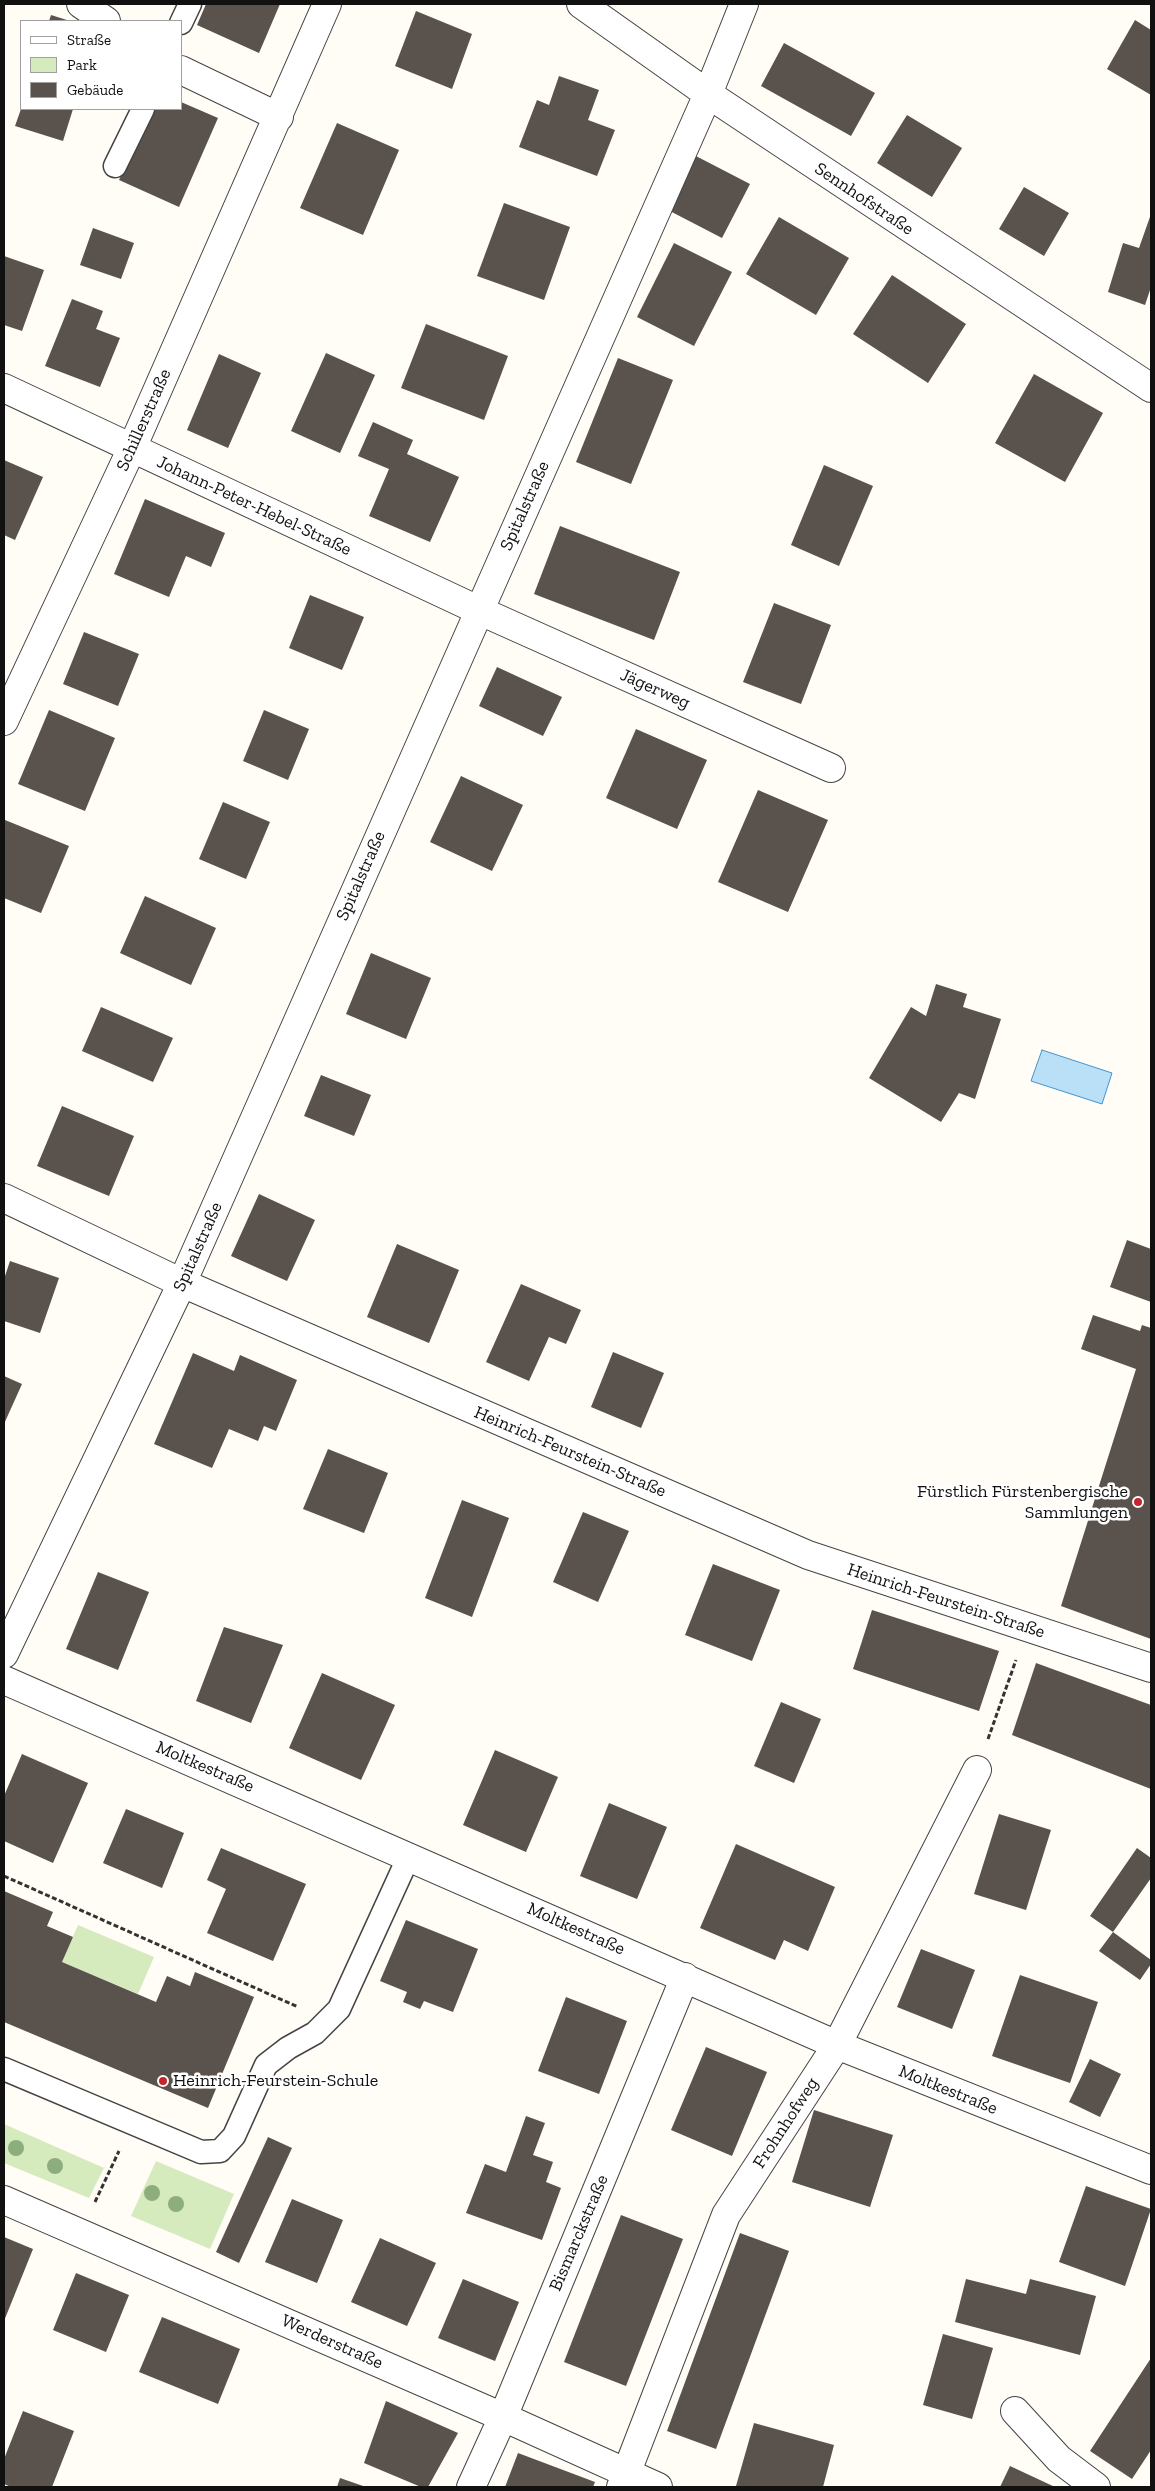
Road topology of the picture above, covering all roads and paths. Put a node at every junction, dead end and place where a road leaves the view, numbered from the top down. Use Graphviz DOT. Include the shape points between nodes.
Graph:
graph roads {
  1 [pos="81,4"];
  2 [pos="190,4"];
  3 [pos="327,4"];
  4 [pos="581,4"];
  5 [pos="744,4"];
  6 [pos="105,20"];
  7 [pos="182,21"];
  8 [pos="182,70"];
  9 [pos="708,94"];
  10 [pos="143,110"];
  11 [pos="279,117"];
  12 [pos="116,166"];
  13 [pos="4,388"];
  14 [pos="1151,388"];
  15 [pos="132,448"];
  16 [pos="478,610"];
  17 [pos="4,720"];
  18 [pos="831,768"];
  19 [pos="4,1198"];
  20 [pos="182,1283"];
  21 [pos="4,1654"];
  22 [pos="1017,1654"];
  23 [pos="1151,1668"];
  24 [pos="4,1680"];
  25 [pos="977,1770"];
  26 [pos="409,1856"];
  27 [pos="4,1876"];
  28 [pos="686,1977"];
  29 [pos="315,2033"];
  30 [pos="837,2045"];
  31 [pos="4,2069"];
  32 [pos="132,2123"];
  33 [pos="1151,2170"];
  34 [pos="4,2200"];
  35 [pos="79,2231"];
  36 [pos="1015,2411"];
  37 [pos="503,2416"];
  38 [pos="624,2480"];
  39 [pos="471,2487"];
  40 [pos="658,2487"];
  41 [pos="1096,2487"];
  1 -- 6 [label="street"];
  2 -- 7 [label="lane"];
  3 -- 11 [label="street, Schillerstraße"];
  4 -- 9 [label="street, Sennhofstraße"];
  5 -- 9 [label="street, Spitalstraße"];
  8 -- 11 [label="street"];
  9 -- 14 [label="street, Sennhofstraße"];
  9 -- 16 [label="street, Spitalstraße"];
  10 -- 12 [label="lane"];
  11 -- 15 [label="street, Schillerstraße"];
  13 -- 15 [label="street, Johann-Peter-Hebel-Straße"];
  15 -- 16 [label="street, Johann-Peter-Hebel-Straße"];
  15 -- 17 [label="street, Schillerstraße"];
  16 -- 18 [label="street, Jägerweg"];
  16 -- 20 [label="street, Spitalstraße"];
  19 -- 20 [label="street, Heinrich-Feurstein-Straße"];
  20 -- 21 [label="street, Spitalstraße"];
  20 -- 23 [label="street, Heinrich-Feurstein-Straße" via="808,1555"];
  22 -- 25 [label="path"];
  24 -- 26 [label="street, Moltkestraße"];
  25 -- 30 [label="street, Frohnhofweg"];
  26 -- 28 [label="street, Moltkestraße"];
  26 -- 29 [label="lane" via="339,2009"];
  27 -- 29 [label="path" via="297,2006"];
  28 -- 30 [label="street, Moltkestraße"];
  28 -- 37 [label="street, Bismarckstraße"];
  29 -- 32 [label="lane" via="266,2065 234,2136 220,2151 201,2152"];
  30 -- 33 [label="street, Moltkestraße"];
  30 -- 38 [label="street, Frohnhofweg" via="726,2215"];
  31 -- 32 [label="lane"];
  32 -- 35 [label="path"];
  34 -- 35 [label="street, Werderstraße"];
  35 -- 37 [label="street, Werderstraße"];
  36 -- 41 [label="street" via="1059,2459"];
  37 -- 38 [label="street, Werderstraße"];
  37 -- 39 [label="street, Bismarckstraße"];
  38 -- 40 [label="street, Werderstraße"];
}
